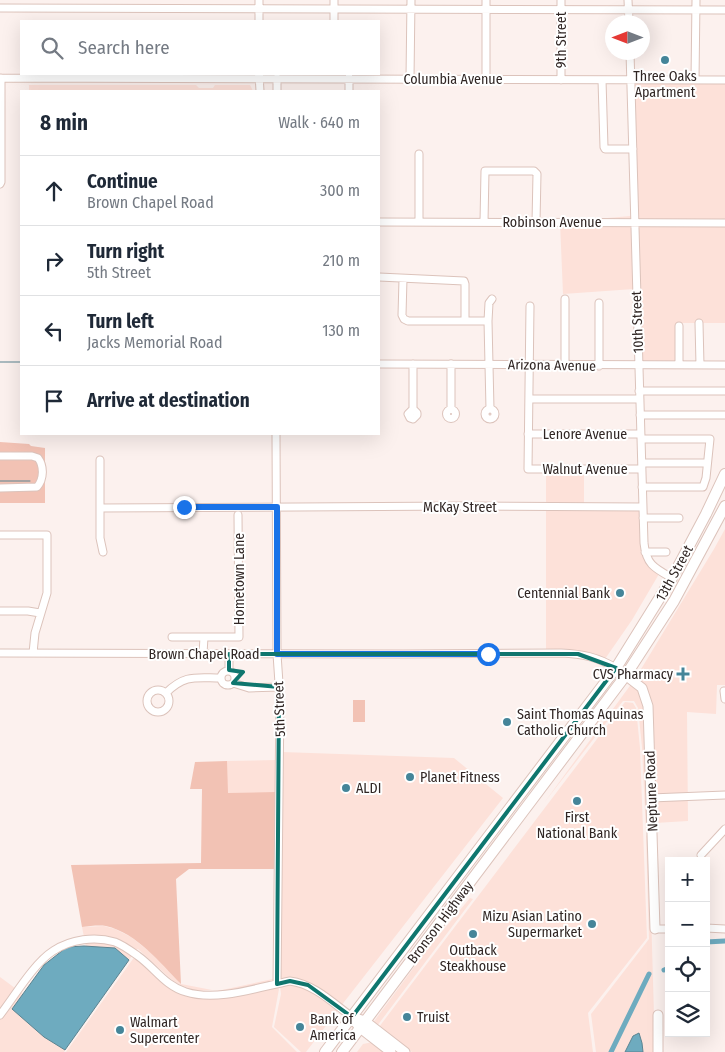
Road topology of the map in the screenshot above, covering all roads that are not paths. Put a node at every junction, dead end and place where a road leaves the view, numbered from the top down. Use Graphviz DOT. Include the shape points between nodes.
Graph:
graph roads {
  1 [pos="22,0"];
  2 [pos="140,0"];
  3 [pos="259,0"];
  4 [pos="334,0"];
  5 [pos="411,0"];
  6 [pos="486,0"];
  7 [pos="561,0"];
  8 [pos="628,0"];
  9 [pos="696,0"];
  10 [pos="0,8"];
  11 [pos="22,8"];
  12 [pos="140,8"];
  13 [pos="334,8"];
  14 [pos="258,9"];
  15 [pos="411,9"];
  16 [pos="486,9"];
  17 [pos="561,9"];
  18 [pos="628,10"];
  19 [pos="696,10"];
  20 [pos="725,10"];
  21 [pos="628,15"];
  22 [pos="259,20"];
  23 [pos="334,20"];
  24 [pos="630,60"];
  25 [pos="259,76"];
  26 [pos="333,76"];
  27 [pos="1,78"];
  28 [pos="278,78"];
  29 [pos="348,78"];
  30 [pos="410,78"];
  31 [pos="486,79"];
  32 [pos="561,80"];
  33 [pos="602,80"];
  34 [pos="631,80"];
  35 [pos="695,80"];
  36 [pos="725,80"];
  37 [pos="260,90"];
  38 [pos="277,90"];
  39 [pos="349,90"];
  40 [pos="1,110"];
  41 [pos="633,149"];
  42 [pos="419,154"];
  43 [pos="0,184"];
  44 [pos="380,222"];
  45 [pos="419,222"];
  46 [pos="484,222"];
  47 [pos="536,222"];
  48 [pos="634,222"];
  49 [pos="725,223"];
  50 [pos="380,277"];
  51 [pos="403,279"];
  52 [pos="492,299"];
  53 [pos="565,299"];
  54 [pos="600,303"];
  55 [pos="530,306"];
  56 [pos="465,321"];
  57 [pos="488,321"];
  58 [pos="699,323"];
  59 [pos="679,326"];
  60 [pos="380,364"];
  61 [pos="412,364"];
  62 [pos="451,364"];
  63 [pos="490,365"];
  64 [pos="528,365"];
  65 [pos="565,365"];
  66 [pos="679,365"];
  67 [pos="700,365"];
  68 [pos="725,365"];
  69 [pos="600,366"];
  70 [pos="639,366"];
  71 [pos="640,391"];
  72 [pos="725,391"];
  73 [pos="529,399"];
  74 [pos="640,399"];
  75 [pos="413,409"];
  76 [pos="451,409"];
  77 [pos="490,409"];
  78 [pos="640,415"];
  79 [pos="725,415"];
  80 [pos="528,434"];
  81 [pos="276,435"];
  82 [pos="641,436"];
  83 [pos="0,456"];
  84 [pos="100,460"];
  85 [pos="707,463"];
  86 [pos="642,466"];
  87 [pos="725,474"];
  88 [pos="642,487"];
  89 [pos="0,488"];
  90 [pos="725,506"];
  91 [pos="277,507"];
  92 [pos="100,508"];
  93 [pos="643,508"];
  94 [pos="238,515"];
  95 [pos="643,518"];
  96 [pos="679,518"];
  97 [pos="0,535"];
  98 [pos="103,552"];
  99 [pos="645,552"];
  100 [pos="666,552"];
  101 [pos="672,578"];
  102 [pos="0,611"];
  103 [pos="40,614"];
  104 [pos="172,637"];
  105 [pos="204,637"];
  106 [pos="0,653"];
  107 [pos="33,653"];
  108 [pos="203,654"];
  109 [pos="229,654"];
  110 [pos="277,654"];
  111 [pos="616,668"];
  112 [pos="229,670"];
  113 [pos="626,675"];
  114 [pos="221,678"];
  115 [pos="233,683"];
  116 [pos="279,687"];
  117 [pos="724,691"];
  118 [pos="166,693"];
  119 [pos="725,699"];
  120 [pos="539,792"];
  121 [pos="725,795"];
  122 [pos="651,798"];
  123 [pos="513,804"];
  124 [pos="725,829"];
  125 [pos="485,841"];
  126 [pos="495,850"];
  127 [pos="701,855"];
  128 [pos="481,869"];
  129 [pos="444,896"];
  130 [pos="710,928"];
  131 [pos="654,929"];
  132 [pos="665,929"];
  133 [pos="725,930"];
  134 [pos="429,937"];
  135 [pos="277,984"];
  136 [pos="0,1015"];
  137 [pos="658,1015"];
  138 [pos="352,1017"];
  139 [pos="362,1025"];
  140 [pos="325,1052"];
  141 [pos="342,1052"];
  142 [pos="391,1052"];
  143 [pos="405,1052"];
  144 [pos="658,1052"];
  1 -- 11 [label="street"];
  2 -- 12 [label="street"];
  3 -- 14 [label="street"];
  4 -- 13 [label="street"];
  5 -- 15 [label="street"];
  6 -- 16 [label="street"];
  7 -- 17 [label="street, 9th Street"];
  8 -- 18 [label="street"];
  9 -- 19 [label="street"];
  10 -- 11 [label="street"];
  11 -- 12 [label="street"];
  12 -- 14 [label="street"];
  13 -- 14 [label="street"];
  13 -- 15 [label="street"];
  13 -- 23 [label="street"];
  14 -- 22 [label="street"];
  15 -- 16 [label="street"];
  15 -- 30 [label="street"];
  16 -- 17 [label="street"];
  16 -- 31 [label="street"];
  17 -- 18 [label="street"];
  17 -- 32 [label="street, 9th Street"];
  18 -- 19 [label="street"];
  18 -- 21 [label="street"];
  19 -- 20 [label="street"];
  19 -- 35 [label="street"];
  24 -- 34 [label="street, 10th Street"];
  25 -- 27 [label="street, Columbia Avenue"];
  25 -- 28 [label="street, Columbia Avenue"];
  25 -- 37 [label="street"];
  26 -- 28 [label="street, Columbia Avenue"];
  26 -- 29 [label="street, Columbia Avenue"];
  27 -- 40 [label="street"];
  28 -- 38 [label="street"];
  29 -- 30 [label="street, Columbia Avenue"];
  29 -- 39 [label="street"];
  30 -- 31 [label="street, Columbia Avenue"];
  31 -- 32 [label="street, Columbia Avenue"];
  32 -- 33 [label="street, Columbia Avenue"];
  33 -- 34 [label="street, Columbia Avenue"];
  33 -- 41 [label="street" via="604,147"];
  34 -- 35 [label="street, Columbia Avenue"];
  34 -- 41 [label="street, 10th Street"];
  35 -- 36 [label="street, Columbia Avenue"];
  40 -- 43 [label="street"];
  41 -- 48 [label="street, 10th Street"];
  42 -- 45 [label="street"];
  44 -- 45 [label="street, Robinson Avenue"];
  45 -- 46 [label="street, Robinson Avenue"];
  46 -- 47 [label="street, Robinson Avenue"];
  46 -- 47 [label="street" via="485,171 534,171 537,174"];
  47 -- 48 [label="street, Robinson Avenue"];
  48 -- 49 [label="street, Robinson Avenue"];
  48 -- 70 [label="street, 10th Street"];
  50 -- 51 [label="street"];
  51 -- 56 [label="street" via="464,281"];
  51 -- 56 [label="street" via="404,319"];
  52 -- 57 [label="street"];
  53 -- 65 [label="street"];
  54 -- 69 [label="street"];
  55 -- 64 [label="street"];
  56 -- 57 [label="street"];
  57 -- 63 [label="street"];
  58 -- 67 [label="street"];
  59 -- 66 [label="street"];
  60 -- 61 [label="street, Arizona Avenue"];
  61 -- 62 [label="street, Arizona Avenue"];
  61 -- 75 [label="street"];
  62 -- 63 [label="street, Arizona Avenue"];
  62 -- 76 [label="street"];
  63 -- 64 [label="street, Arizona Avenue"];
  63 -- 77 [label="street"];
  64 -- 65 [label="street, Arizona Avenue"];
  64 -- 73 [label="street"];
  65 -- 69 [label="street, Arizona Avenue"];
  66 -- 67 [label="street, Arizona Avenue"];
  66 -- 70 [label="street, Arizona Avenue"];
  67 -- 68 [label="street, Arizona Avenue"];
  69 -- 70 [label="street, Arizona Avenue"];
  70 -- 71 [label="street, 10th Street"];
  71 -- 72 [label="street"];
  71 -- 74 [label="street, 10th Street"];
  73 -- 74 [label="street"];
  73 -- 80 [label="street"];
  74 -- 78 [label="street, 10th Street"];
  78 -- 79 [label="street"];
  78 -- 82 [label="street, 10th Street"];
  80 -- 82 [label="street, Lenore Avenue"];
  80 -- 86 [label="street, Walnut Avenue" via="528,469"];
  81 -- 91 [label="street, 5th Street"];
  82 -- 85 [label="street, Lenore Avenue" via="710,439"];
  82 -- 86 [label="street, 10th Street"];
  83 -- 89 [label="street" via="32,456 38,458 42,465 42,479 37,487"];
  84 -- 92 [label="street"];
  85 -- 86 [label="street, Walnut Avenue"];
  85 -- 88 [label="street" via="703,487"];
  86 -- 88 [label="street, 10th Street"];
  87 -- 101 [label="highway, 13th Street"];
  88 -- 93 [label="street, 10th Street"];
  90 -- 113 [label="highway, 13th Street" via="681,590"];
  91 -- 92 [label="street, McKay Street"];
  91 -- 93 [label="street, McKay Street"];
  91 -- 110 [label="street, 5th Street"];
  92 -- 98 [label="street"];
  93 -- 95 [label="street, 10th Street"];
  94 -- 105 [label="street, Hometown Lane" via="239,637"];
  95 -- 96 [label="street"];
  95 -- 99 [label="street, 10th Street"];
  97 -- 103 [label="street" via="47,535 47,592"];
  99 -- 100 [label="street"];
  99 -- 101 [label="street" via="654,568"];
  101 -- 111 [label="highway, 13th Street"];
  102 -- 103 [label="street"];
  103 -- 107 [label="street"];
  104 -- 105 [label="street, Hometown Lane"];
  105 -- 108 [label="street"];
  106 -- 107 [label="street, Brown Chapel Road"];
  107 -- 108 [label="street, Brown Chapel Road"];
  108 -- 109 [label="street, Brown Chapel Road"];
  109 -- 110 [label="street, Brown Chapel Road"];
  109 -- 112 [label="street"];
  110 -- 111 [label="street, Brown Chapel Road" via="578,654 599,658"];
  110 -- 116 [label="street, 5th Street"];
  111 -- 113 [label="main road, Neptune Road"];
  111 -- 123 [label="highway, 13th Street"];
  112 -- 114 [label="street" via="223,672"];
  112 -- 115 [label="street" via="235,675"];
  113 -- 120 [label="highway, 13th Street"];
  113 -- 122 [label="main road, Neptune Road" via="642,688 648,706"];
  114 -- 115 [label="street" via="224,684"];
  114 -- 118 [label="street" via="184,679"];
  115 -- 116 [label="street" via="249,688"];
  116 -- 135 [label="street, 5th Street"];
  117 -- 119 [label="street"];
  120 -- 126 [label="highway, Bronson Highway"];
  121 -- 122 [label="street"];
  122 -- 131 [label="main road, Neptune Road"];
  123 -- 125 [label="highway, Bronson Highway"];
  123 -- 126 [label="highway" via="511,813 494,837"];
  124 -- 127 [label="street"];
  125 -- 128 [label="highway" via="487,852"];
  125 -- 129 [label="highway, Bronson Highway"];
  126 -- 128 [label="highway, Bronson Highway"];
  128 -- 134 [label="highway, Bronson Highway"];
  129 -- 134 [label="highway" via="428,928"];
  129 -- 138 [label="highway, Bronson Highway"];
  130 -- 133 [label="street"];
  131 -- 132 [label="street"];
  134 -- 139 [label="highway, Bronson Highway"];
  135 -- 136 [label="street" via="216,996 185,992 168,984 140,957 117,943 96,939 73,942 52,951"];
  135 -- 138 [label="street" via="290,981 308,985"];
  137 -- 144 [label="main road"];
  138 -- 139 [label="main road"];
  138 -- 140 [label="highway, Bronson Highway"];
  139 -- 141 [label="highway, Bronson Highway"];
  139 -- 142 [label="main road"];
  139 -- 143 [label="main road"];
}
